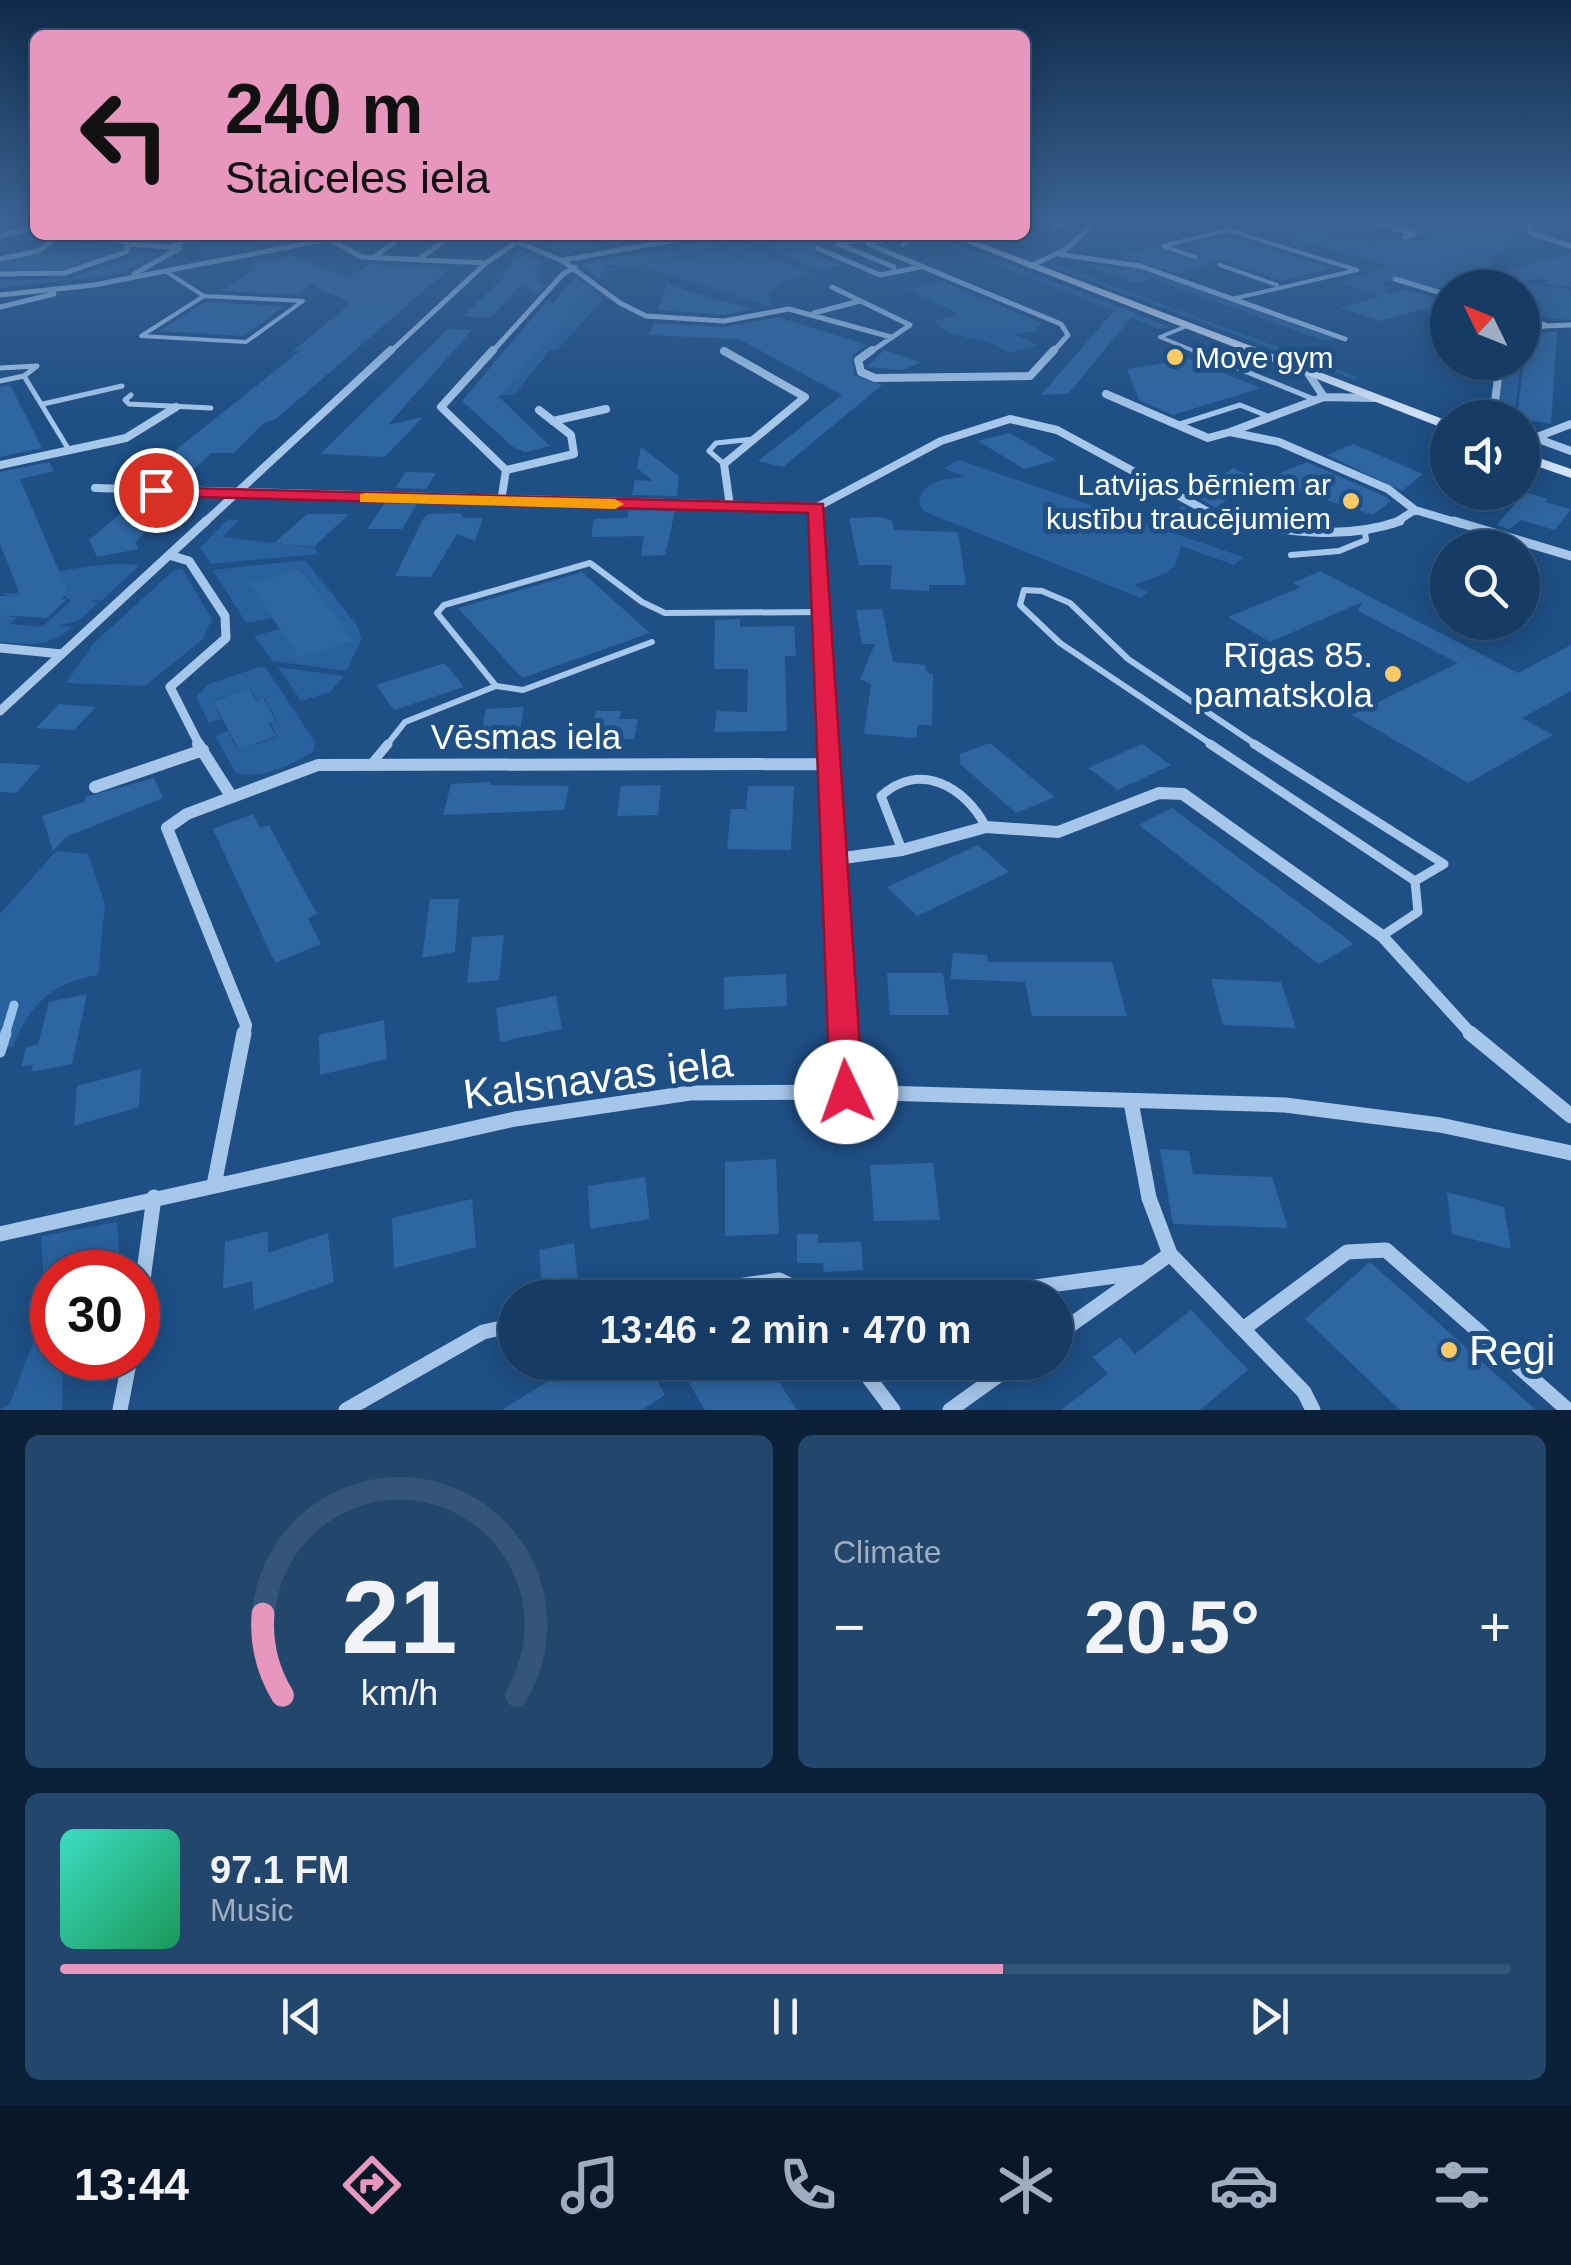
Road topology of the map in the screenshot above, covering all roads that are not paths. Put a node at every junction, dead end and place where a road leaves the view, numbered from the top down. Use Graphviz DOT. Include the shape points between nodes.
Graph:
graph roads {
  1 [pos="86,286"];
  2 [pos="90,286"];
  3 [pos="188,286"];
  4 [pos="461,286"];
  5 [pos="551,286"];
  6 [pos="599,286"];
  7 [pos="967,286"];
  8 [pos="1082,286"];
  9 [pos="1195,286"];
  10 [pos="1282,286"];
  11 [pos="832,287"];
  12 [pos="1,294"];
  13 [pos="204,296"];
  14 [pos="1232,299"];
  15 [pos="861,301"];
  16 [pos="0,306"];
  17 [pos="810,314"];
  18 [pos="1540,324"];
  19 [pos="1571,325"];
  20 [pos="1188,326"];
  21 [pos="1547,326"];
  22 [pos="1540,328"];
  23 [pos="891,337"];
  24 [pos="1344,339"];
  25 [pos="724,351"];
  26 [pos="0,368"];
  27 [pos="1308,373"];
  28 [pos="24,376"];
  29 [pos="0,380"];
  30 [pos="122,386"];
  31 [pos="1106,394"];
  32 [pos="131,395"];
  33 [pos="1320,398"];
  34 [pos="1374,398"];
  35 [pos="43,404"];
  36 [pos="176,407"];
  37 [pos="211,408"];
  38 [pos="606,409"];
  39 [pos="539,410"];
  40 [pos="1270,417"];
  41 [pos="1430,419"];
  42 [pos="553,422"];
  43 [pos="1571,424"];
  44 [pos="1177,425"];
  45 [pos="1230,432"];
  46 [pos="1540,436"];
  47 [pos="754,439"];
  48 [pos="1540,439"];
  49 [pos="69,450"];
  50 [pos="1571,451"];
  51 [pos="1540,463"];
  52 [pos="724,464"];
  53 [pos="0,465"];
  54 [pos="506,470"];
  55 [pos="1571,474"];
  56 [pos="95,488"];
  57 [pos="236,494"];
  58 [pos="501,502"];
  59 [pos="730,506"];
  60 [pos="817,508"];
  61 [pos="1415,510"];
  62 [pos="1365,532"];
  63 [pos="169,555"];
  64 [pos="1290,555"];
  65 [pos="1571,556"];
  66 [pos="821,612"];
  67 [pos="652,642"];
  68 [pos="0,648"];
  69 [pos="62,654"];
  70 [pos="496,686"];
  71 [pos="0,711"];
  72 [pos="202,750"];
  73 [pos="373,762"];
  74 [pos="827,764"];
  75 [pos="95,786"];
  76 [pos="230,796"];
  77 [pos="986,828"];
  78 [pos="902,850"];
  79 [pos="836,859"];
  80 [pos="1415,881"];
  81 [pos="1382,936"];
  82 [pos="846,1092"];
  83 [pos="1132,1102"];
  84 [pos="1571,1116"];
  85 [pos="1571,1152"];
  86 [pos="214,1185"];
  87 [pos="154,1196"];
  88 [pos="0,1234"];
  89 [pos="147,1250"];
  90 [pos="1170,1254"];
  91 [pos="1145,1272"];
  92 [pos="1073,1282"];
  93 [pos="1073,1323"];
  94 [pos="498,1329"];
  95 [pos="1243,1330"];
  96 [pos="126,1380"];
  97 [pos="870,1380"];
  98 [pos="992,1380"];
  99 [pos="120,1410"];
  100 [pos="346,1410"];
  101 [pos="893,1410"];
  102 [pos="950,1410"];
  103 [pos="1314,1410"];
  104 [pos="1568,1410"];
  1 -- 12 [label="street"];
  2 -- 16 [label="street"];
  3 -- 13 [label="lane"];
  4 -- 57 [label="street"];
  5 -- 54 [label="street" via="441,407"];
  6 -- 17 [label="street" via="634,311 662,319 724,321 788,309"];
  7 -- 23 [label="street" via="1061,324 1068,335 1038,371 1022,377 884,379 861,372 858,360"];
  8 -- 20 [label="street"];
  9 -- 14 [label="street"];
  10 -- 14 [label="lane"];
  11 -- 15 [label="street"];
  13 -- 13 [label="lane" via="224,297 303,301 246,342 141,336"];
  14 -- 24 [label="street"];
  15 -- 17 [label="street"];
  15 -- 23 [label="street" via="910,326"];
  17 -- 23 [label="street"];
  18 -- 21 [label="street"];
  19 -- 21 [label="street"];
  20 -- 27 [label="street"];
  20 -- 33 [label="lane" via="1160,337"];
  21 -- 22 [label="street"];
  25 -- 47 [label="street" via="805,397"];
  26 -- 28 [label="lane" via="36,366"];
  27 -- 33 [label="street"];
  27 -- 34 [label="street"];
  28 -- 29 [label="lane"];
  28 -- 35 [label="lane"];
  30 -- 35 [label="lane"];
  31 -- 44 [label="street"];
  32 -- 36 [label="lane" via="129,404"];
  33 -- 34 [label="street"];
  33 -- 40 [label="street"];
  34 -- 41 [label="street"];
  35 -- 49 [label="lane"];
  36 -- 37 [label="lane"];
  36 -- 49 [label="street" via="126,438"];
  38 -- 42 [label="street"];
  39 -- 42 [label="street"];
  40 -- 44 [label="lane" via="1240,405"];
  40 -- 45 [label="street"];
  42 -- 54 [label="street" via="571,436 574,454"];
  43 -- 46 [label="street"];
  44 -- 45 [label="street" via="1208,438"];
  45 -- 61 [label="street" via="1279,442 1388,489"];
  47 -- 52 [label="street"];
  47 -- 52 [label="lane" via="716,444 709,451"];
  48 -- 50 [label="street"];
  49 -- 53 [label="street"];
  51 -- 55 [label="street"];
  52 -- 59 [label="street"];
  54 -- 58 [label="street"];
  56 -- 57 [label="street"];
  57 -- 58 [label="street"];
  57 -- 63 [label="street"];
  58 -- 59 [label="street"];
  59 -- 60 [label="street"];
  60 -- 62 [label="street" via="978,425 1013,419 1053,428 1216,516 1254,526"];
  60 -- 66 [label="street"];
  61 -- 62 [label="street"];
  61 -- 65 [label="street"];
  62 -- 64 [label="lane" via="1366,540 1354,546"];
  63 -- 69 [label="street"];
  63 -- 72 [label="street" via="189,561 225,616 226,638 170,687"];
  66 -- 70 [label="lane" via="666,613 585,563 439,608"];
  66 -- 74 [label="street"];
  67 -- 70 [label="lane" via="524,690"];
  68 -- 69 [label="street"];
  69 -- 71 [label="street"];
  70 -- 73 [label="lane" via="405,722"];
  72 -- 75 [label="street"];
  72 -- 76 [label="street"];
  73 -- 74 [label="street, Vēsmas iela"];
  73 -- 76 [label="street, Vēsmas iela" via="318,765"];
  74 -- 79 [label="street"];
  76 -- 86 [label="street, Vēsmas iela" via="167,828 246,1025"];
  77 -- 78 [label="street"];
  77 -- 78 [label="lane" via="979,808 957,790 928,778 904,780 880,796"];
  77 -- 81 [label="street" via="1058,832 1159,793 1183,794"];
  78 -- 79 [label="street"];
  79 -- 82 [label="street"];
  80 -- 80 [label="lane" via="1060,643 1020,605 1024,590 1048,589 1064,598 1125,656 1444,864"];
  80 -- 81 [label="lane" via="1418,912"];
  81 -- 84 [label="street" via="1482,1046"];
  82 -- 83 [label="street, Kalsnavas iela"];
  82 -- 86 [label="street, Kalsnavas iela" via="670,1096 515,1119"];
  83 -- 85 [label="street, Kalsnavas iela" via="1356,1112"];
  83 -- 90 [label="street" via="1149,1198"];
  86 -- 87 [label="street, Kalsnavas iela"];
  87 -- 88 [label="street, Kalsnavas iela"];
  87 -- 89 [label="street"];
  90 -- 91 [label="street"];
  90 -- 95 [label="street"];
  91 -- 92 [label="street"];
  91 -- 93 [label="street"];
  94 -- 100 [label="street"];
  95 -- 103 [label="street"];
  95 -- 104 [label="street" via="1348,1252 1386,1250"];
  96 -- 99 [label="street"];
  97 -- 101 [label="street"];
  98 -- 102 [label="street"];
}
